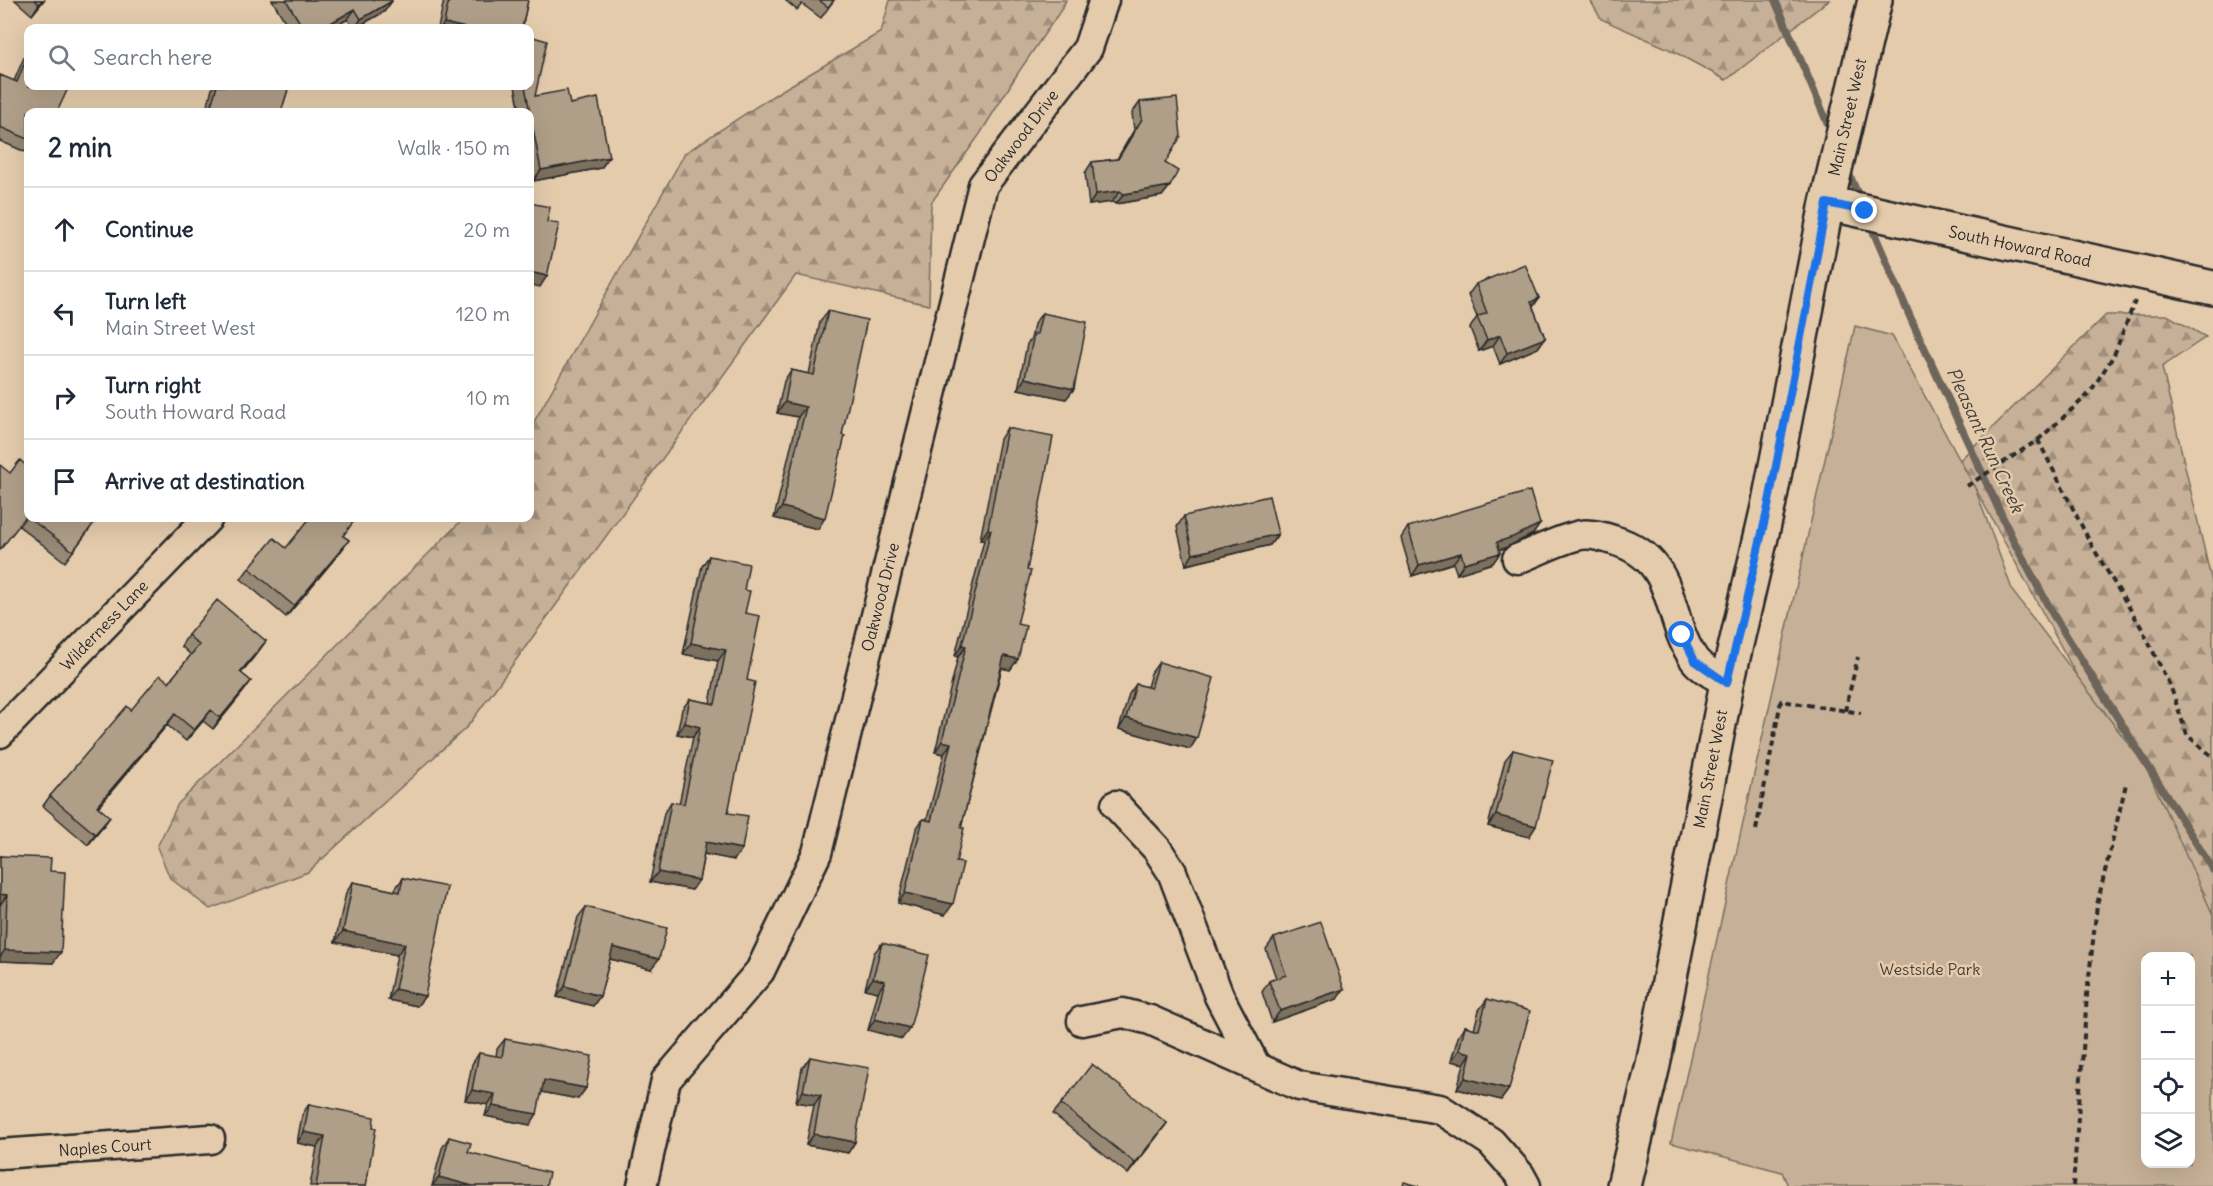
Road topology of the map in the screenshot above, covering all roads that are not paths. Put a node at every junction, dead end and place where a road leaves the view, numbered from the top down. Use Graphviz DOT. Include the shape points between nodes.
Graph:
graph roads {
  1 [pos="1104,0"];
  2 [pos="1875,0"];
  3 [pos="1827,203"];
  4 [pos="2213,288"];
  5 [pos="204,522"];
  6 [pos="1517,559"];
  7 [pos="1727,683"];
  8 [pos="0,733"];
  9 [pos="1116,805"];
  10 [pos="1082,1021"];
  11 [pos="1255,1065"];
  12 [pos="210,1139"];
  13 [pos="0,1154"];
  14 [pos="642,1186"];
  15 [pos="1526,1186"];
  16 [pos="1624,1186"];
  1 -- 14 [label="street, Oakwood Drive" via="1088,48 982,185 817,853 760,971 666,1080"];
  2 -- 3 [label="main road, Main Street West"];
  3 -- 4 [label="main road, South Howard Road"];
  3 -- 7 [label="main road, Main Street West" via="1768,507"];
  5 -- 8 [label="street, Wilderness Lane"];
  6 -- 7 [label="street" via="1583,534 1623,543 1640,553 1650,560 1663,581 1695,661"];
  7 -- 16 [label="main road, Main Street West" via="1653,1065"];
  9 -- 11 [label="street" via="1157,849 1172,872 1219,996"];
  10 -- 11 [label="street" via="1123,1013 1150,1020"];
  11 -- 15 [label="street" via="1299,1086 1440,1109 1491,1142"];
  12 -- 13 [label="street, Naples Court"];
}
